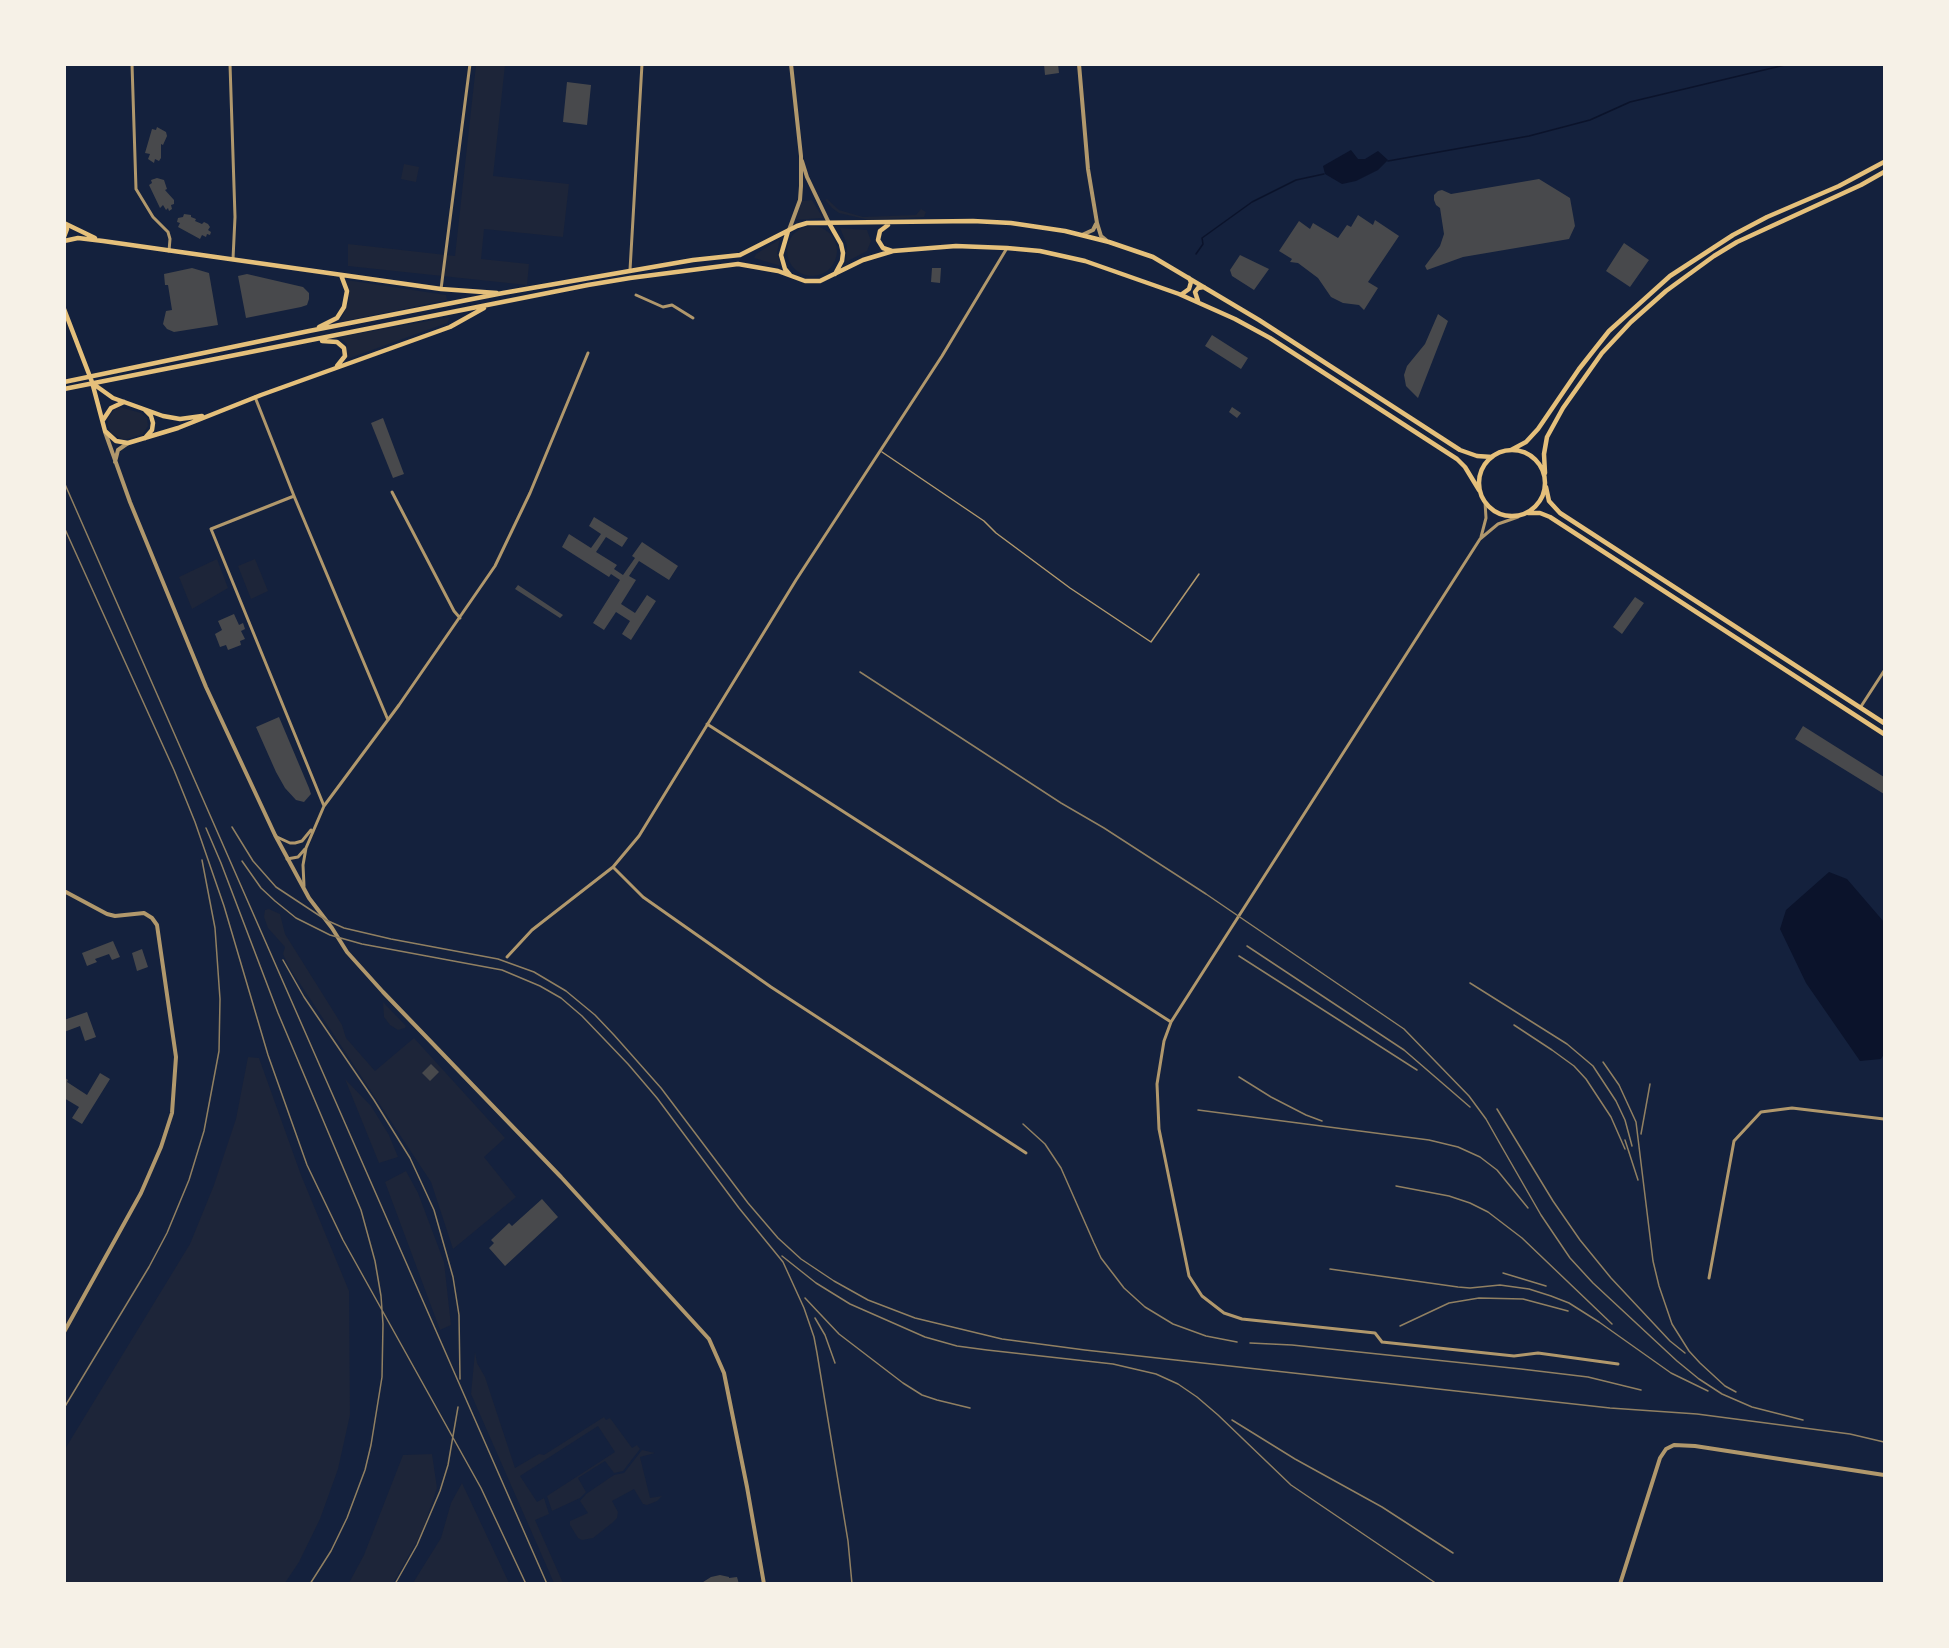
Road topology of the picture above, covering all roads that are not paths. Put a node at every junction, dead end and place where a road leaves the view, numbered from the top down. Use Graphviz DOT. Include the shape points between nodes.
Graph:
graph roads {
  1 [pos="132,64"];
  2 [pos="230,64"];
  3 [pos="470,64"];
  4 [pos="642,64"];
  5 [pos="791,64"];
  6 [pos="1078,64"];
  7 [pos="801,156"];
  8 [pos="1884,162"];
  9 [pos="1884,172"];
  10 [pos="64,223"];
  11 [pos="891,223"];
  12 [pos="1096,223"];
  13 [pos="829,224"];
  14 [pos="788,231"];
  15 [pos="1079,235"];
  16 [pos="64,239"];
  17 [pos="103,241"];
  18 [pos="1109,242"];
  19 [pos="1006,248"];
  20 [pos="169,251"];
  21 [pos="893,251"];
  22 [pos="233,261"];
  23 [pos="630,270"];
  24 [pos="342,275"];
  25 [pos="834,276"];
  26 [pos="1187,276"];
  27 [pos="795,278"];
  28 [pos="1206,288"];
  29 [pos="441,289"];
  30 [pos="502,293"];
  31 [pos="1179,294"];
  32 [pos="636,296"];
  33 [pos="1200,302"];
  34 [pos="489,306"];
  35 [pos="64,309"];
  36 [pos="693,318"];
  37 [pos="309,331"];
  38 [pos="310,341"];
  39 [pos="588,353"];
  40 [pos="335,367"];
  41 [pos="64,382"];
  42 [pos="92,382"];
  43 [pos="64,390"];
  44 [pos="255,397"];
  45 [pos="124,402"];
  46 [pos="140,407"];
  47 [pos="207,415"];
  48 [pos="103,420"];
  49 [pos="105,431"];
  50 [pos="142,439"];
  51 [pos="128,443"];
  52 [pos="1511,450"];
  53 [pos="881,452"];
  54 [pos="1492,457"];
  55 [pos="115,462"];
  56 [pos="1545,473"];
  57 [pos="1546,487"];
  58 [pos="1479,490"];
  59 [pos="392,492"];
  60 [pos="294,496"];
  61 [pos="1485,502"];
  62 [pos="1528,513"];
  63 [pos="1518,517"];
  64 [pos="1480,539"];
  65 [pos="1199,574"];
  66 [pos="460,618"];
  67 [pos="1884,670"];
  68 [pos="1860,708"];
  69 [pos="388,720"];
  70 [pos="1884,723"];
  71 [pos="707,724"];
  72 [pos="1884,734"];
  73 [pos="324,806"];
  74 [pos="314,826"];
  75 [pos="275,835"];
  76 [pos="306,848"];
  77 [pos="287,859"];
  78 [pos="613,867"];
  79 [pos="64,891"];
  80 [pos="304,891"];
  81 [pos="507,957"];
  82 [pos="1171,1022"];
  83 [pos="1884,1119"];
  84 [pos="1026,1153"];
  85 [pos="1709,1278"];
  86 [pos="64,1332"];
  87 [pos="1618,1364"];
  88 [pos="1884,1475"];
  89 [pos="764,1584"];
  90 [pos="1620,1584"];
  1 -- 20 [label="street" via="136,189 153,217 168,232"];
  2 -- 22 [label="street"];
  3 -- 29 [label="street"];
  4 -- 23 [label="street"];
  5 -- 7 [label="street"];
  6 -- 12 [label="street"];
  7 -- 13 [label="street"];
  7 -- 14 [label="street" via="800,200"];
  8 -- 52 [label="main road" via="1733,235 1670,276 1609,331 1538,429"];
  9 -- 56 [label="main road" via="1737,242 1690,272 1631,322 1602,353 1563,408 1547,437"];
  10 -- 16 [label="main road"];
  10 -- 17 [label="main road"];
  11 -- 13 [label="main road"];
  11 -- 15 [label="main road" via="1001,222"];
  11 -- 21 [label="main road" via="880,231 878,240 883,248"];
  12 -- 15 [label="street" via="1090,232"];
  12 -- 18 [label="street" via="1101,236"];
  13 -- 14 [label="main road" via="807,223"];
  13 -- 25 [label="main road" via="843,253"];
  14 -- 23 [label="main road" via="740,255"];
  14 -- 27 [label="main road" via="781,255 785,270"];
  15 -- 18 [label="main road"];
  16 -- 17 [label="main road"];
  17 -- 20 [label="main road"];
  18 -- 26 [label="main road" via="1147,254"];
  19 -- 21 [label="main road" via="956,246"];
  19 -- 31 [label="main road" via="1069,257"];
  19 -- 53 [label="street"];
  20 -- 22 [label="main road"];
  21 -- 25 [label="main road" via="863,260"];
  22 -- 24 [label="main road"];
  23 -- 30 [label="main road"];
  24 -- 29 [label="main road"];
  24 -- 37 [label="main road" via="346,296 341,312 328,324"];
  25 -- 27 [label="main road" via="813,282"];
  26 -- 28 [label="main road"];
  26 -- 31 [label="main road" via="1191,286 1186,293"];
  27 -- 34 [label="main road" via="738,264 588,285"];
  28 -- 33 [label="main road" via="1196,290 1194,295"];
  28 -- 54 [label="main road" via="1460,450"];
  29 -- 30 [label="main road"];
  30 -- 37 [label="main road"];
  31 -- 33 [label="main road"];
  32 -- 36 [label="street" via="663,307 672,305"];
  33 -- 58 [label="main road" via="1257,330 1457,459"];
  34 -- 38 [label="main road"];
  34 -- 40 [label="main road" via="450,327"];
  35 -- 42 [label="main road"];
  37 -- 41 [label="main road"];
  38 -- 40 [label="main road" via="333,341 342,346 345,356"];
  38 -- 43 [label="main road"];
  39 -- 66 [label="street" via="507,544"];
  40 -- 44 [label="main road"];
  42 -- 45 [label="main road"];
  42 -- 48 [label="main road"];
  44 -- 47 [label="main road"];
  44 -- 60 [label="street"];
  45 -- 46 [label="main road"];
  45 -- 48 [label="main road" via="108,410"];
  46 -- 47 [label="main road" via="175,418"];
  46 -- 50 [label="main road" via="153,423 150,434"];
  47 -- 50 [label="main road"];
  48 -- 49 [label="main road"];
  49 -- 51 [label="main road" via="116,441"];
  49 -- 55 [label="street"];
  50 -- 51 [label="main road"];
  51 -- 55 [label="street" via="118,450"];
  52 -- 54 [label="main road"];
  52 -- 56 [label="main road" via="1534,459"];
  53 -- 65 [label="lane" via="1151,642"];
  53 -- 71 [label="street"];
  54 -- 58 [label="main road" via="1481,471"];
  55 -- 75 [label="street" via="188,644"];
  56 -- 57 [label="main road"];
  57 -- 62 [label="main road" via="1540,502"];
  57 -- 68 [label="main road" via="1549,501 1560,513"];
  58 -- 61 [label="main road"];
  59 -- 66 [label="street"];
  60 -- 69 [label="street"];
  60 -- 73 [label="street" via="212,529"];
  61 -- 63 [label="main road" via="1498,513"];
  61 -- 64 [label="street" via="1486,518"];
  62 -- 63 [label="main road"];
  62 -- 72 [label="main road" via="1550,517"];
  63 -- 64 [label="street" via="1498,524"];
  64 -- 82 [label="street"];
  66 -- 69 [label="street"];
  67 -- 68 [label="street"];
  68 -- 70 [label="main road"];
  69 -- 73 [label="street"];
  71 -- 78 [label="street" via="639,836"];
  71 -- 82 [label="street"];
  73 -- 74 [label="street"];
  74 -- 75 [label="street" via="302,841 295,843"];
  74 -- 76 [label="street"];
  75 -- 77 [label="street"];
  76 -- 77 [label="street" via="298,857"];
  76 -- 80 [label="street"];
  77 -- 80 [label="street"];
  78 -- 81 [label="street" via="532,930"];
  78 -- 84 [label="street" via="643,897 771,987"];
  79 -- 86 [label="street" via="107,914 144,913 157,925 176,1057 172,1113 160,1147 141,1193"];
  80 -- 89 [label="street" via="347,952 383,993 710,1339 724,1373"];
  82 -- 87 [label="street" via="1157,1084 1159,1129 1190,1276 1197,1291 1216,1308 1242,1319 1375,1334 1382,1342 1514,1356 1538,1353"];
  83 -- 85 [label="street" via="1792,1108 1761,1112 1734,1141"];
  88 -- 90 [label="street" via="1674,1445 1660,1458"];
}
